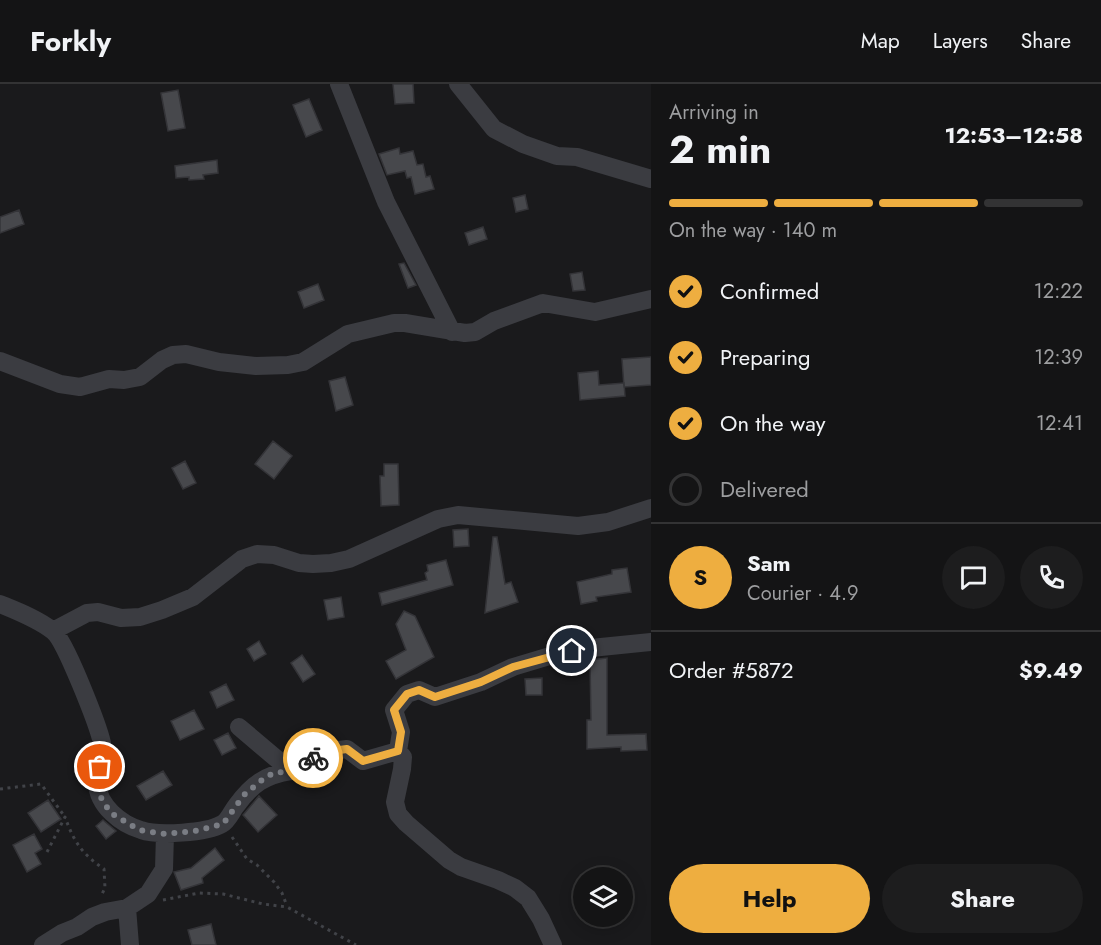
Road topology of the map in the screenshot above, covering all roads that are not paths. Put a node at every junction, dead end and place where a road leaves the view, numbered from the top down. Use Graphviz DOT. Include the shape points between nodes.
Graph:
graph roads {
  1 [pos="339,84"];
  2 [pos="458,84"];
  3 [pos="651,179"];
  4 [pos="651,299"];
  5 [pos="452,332"];
  6 [pos="0,361"];
  7 [pos="651,508"];
  8 [pos="0,604"];
  9 [pos="53,631"];
  10 [pos="651,642"];
  11 [pos="239,727"];
  12 [pos="398,751"];
  13 [pos="291,771"];
  14 [pos="165,834"];
  15 [pos="127,908"];
  16 [pos="43,945"];
  17 [pos="130,945"];
  18 [pos="554,945"];
  1 -- 5 [label="street" via="386,202"];
  2 -- 3 [label="street" via="494,129 523,144"];
  4 -- 5 [label="street" via="595,312 543,303 475,332"];
  5 -- 6 [label="street" via="394,323 348,334 303,362 288,365 256,366 173,355 140,377 109,379 80,387 51,381"];
  7 -- 9 [label="street" via="608,522 578,526 458,515 438,519 349,559 331,563 299,563 257,554 242,559 193,597 162,610 121,618 87,612"];
  8 -- 9 [label="street"];
  9 -- 14 [label="street" via="59,637 101,739 96,783 102,800 111,813 139,830"];
  10 -- 12 [label="street" via="553,655 435,697 419,690 407,694 394,710 401,732"];
  11 -- 13 [label="street"];
  12 -- 13 [label="street" via="363,761 347,749 324,752"];
  12 -- 18 [label="street" via="403,757 395,802 406,823 448,860 515,888 528,898"];
  13 -- 14 [label="street" via="273,773 262,780 244,795 223,824"];
  14 -- 15 [label="street" via="164,869 148,894"];
  15 -- 16 [label="street" via="92,917"];
  15 -- 17 [label="street"];
}
